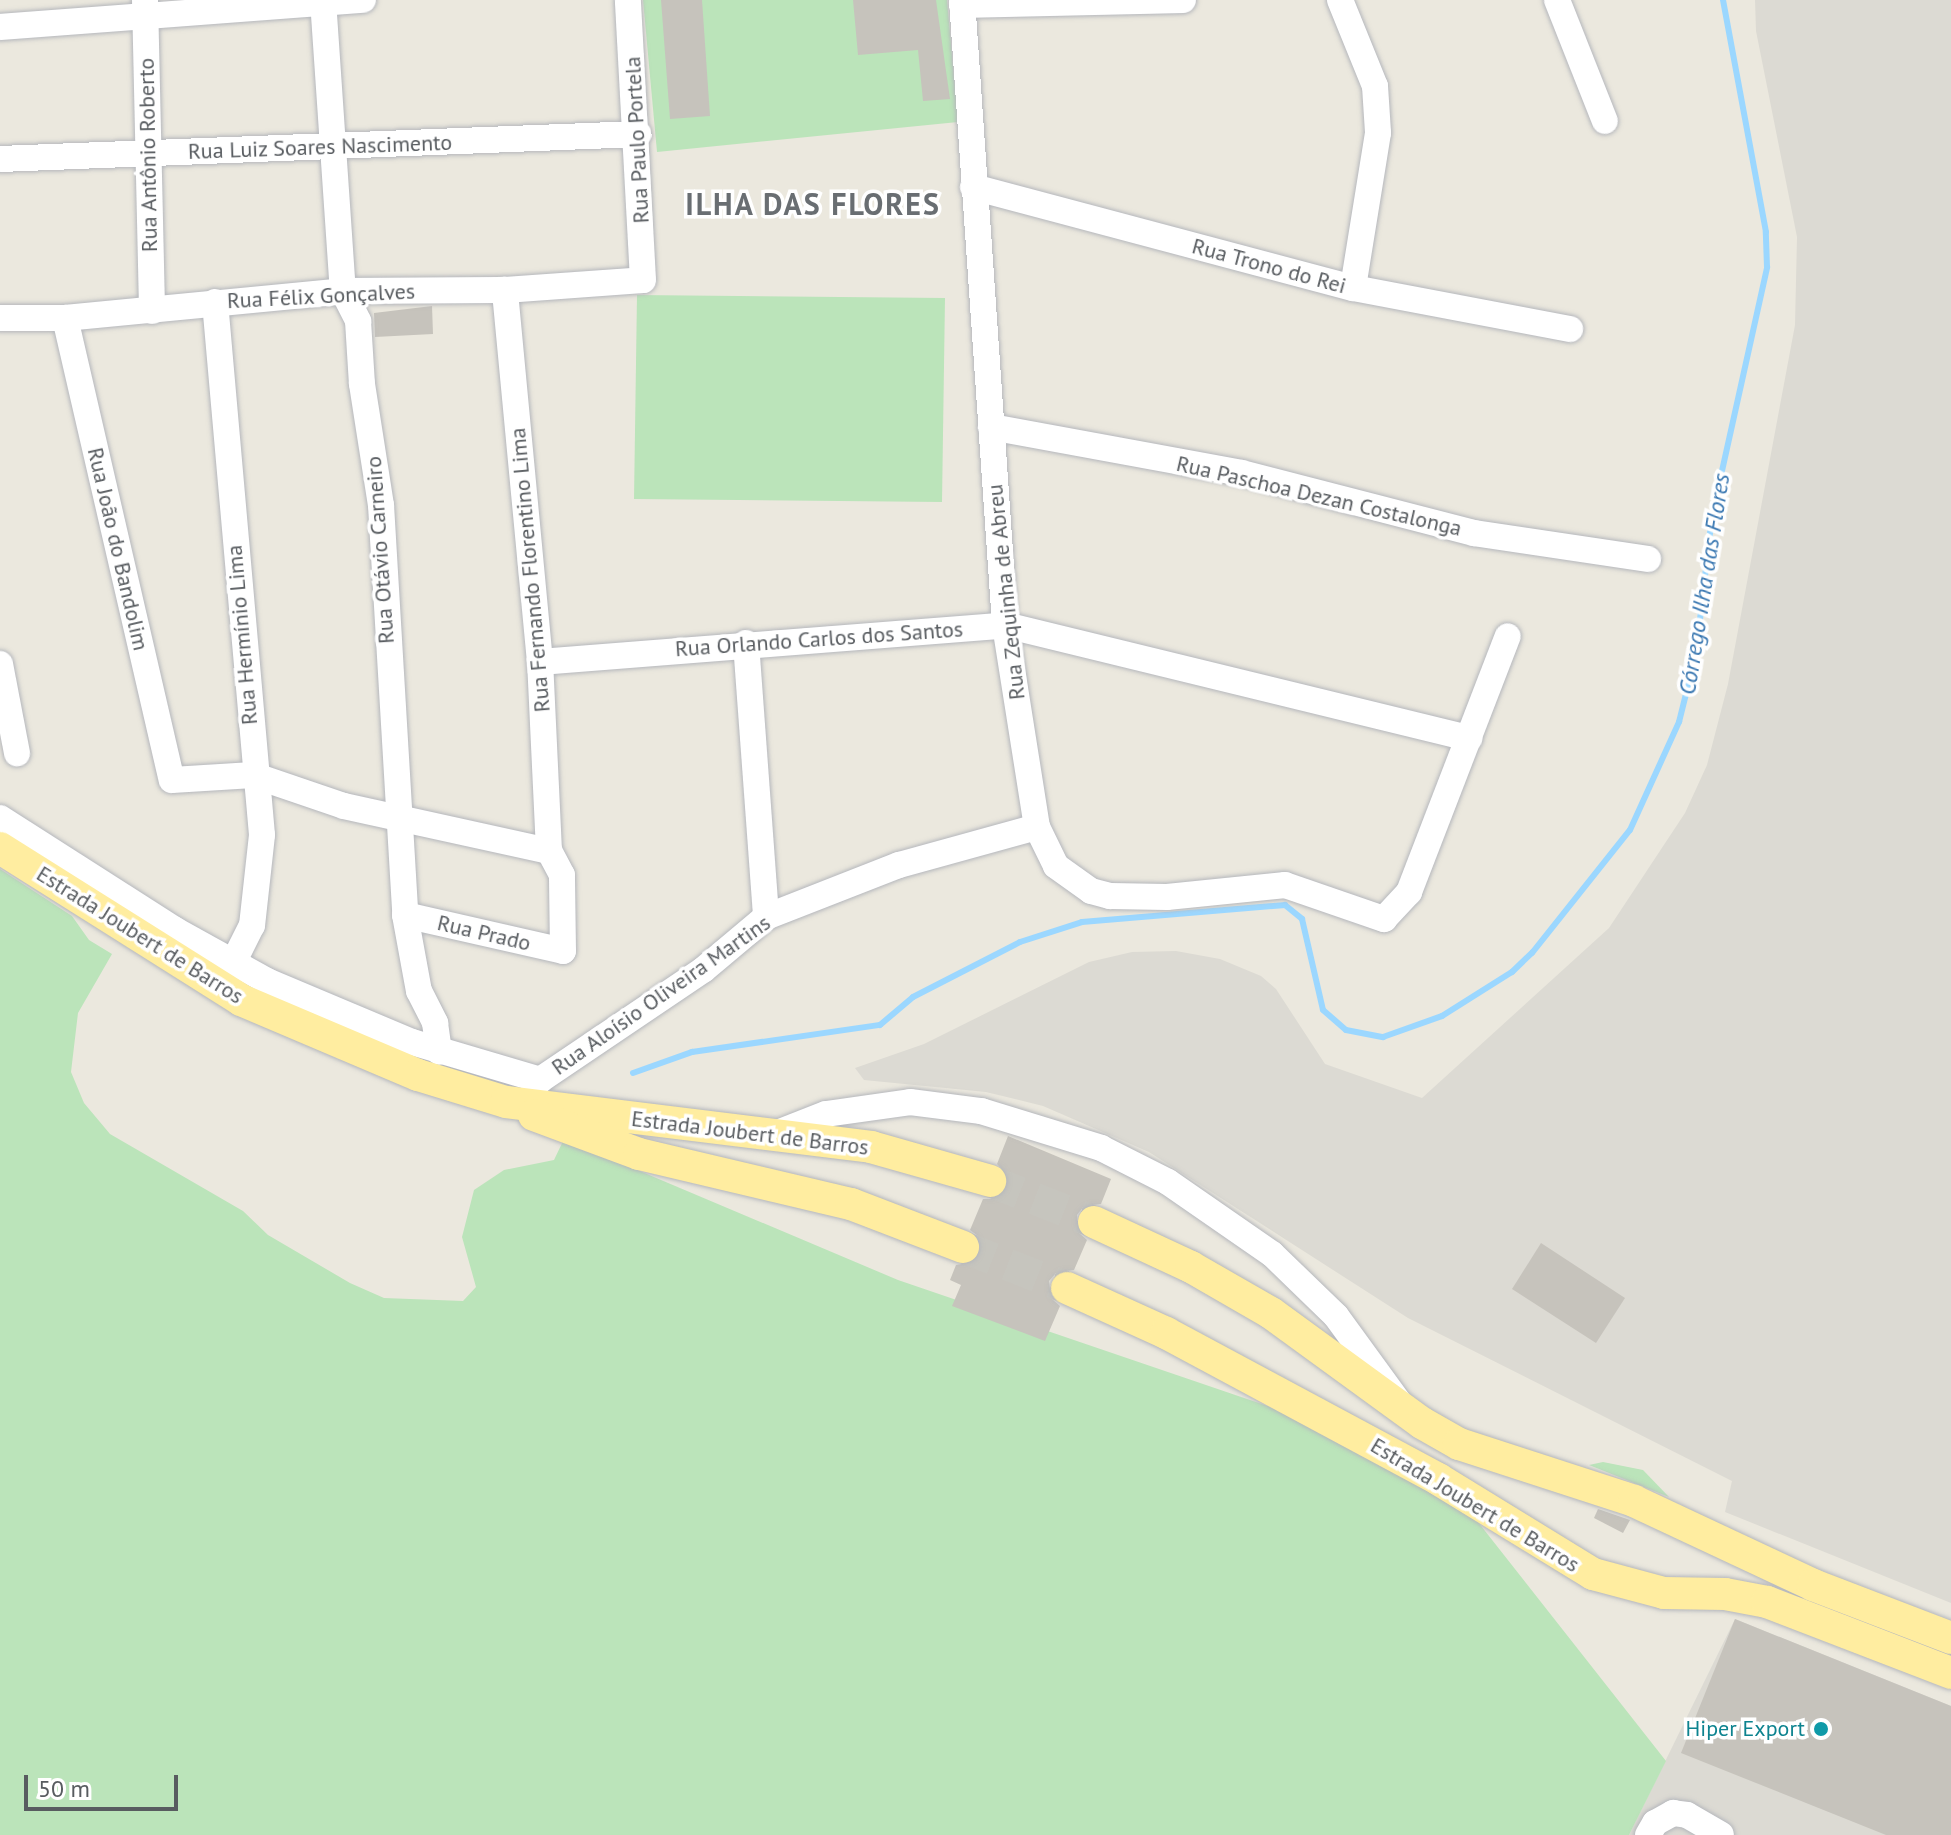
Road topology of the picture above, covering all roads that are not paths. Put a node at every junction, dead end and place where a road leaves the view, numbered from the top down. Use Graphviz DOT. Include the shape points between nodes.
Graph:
graph roads {
  1 [pos="363,0"];
  2 [pos="628,0"];
  3 [pos="1183,0"];
  4 [pos="1340,0"];
  5 [pos="1557,0"];
  6 [pos="323,1"];
  7 [pos="962,2"];
  8 [pos="145,7"];
  9 [pos="0,27"];
  10 [pos="1605,121"];
  11 [pos="639,134"];
  12 [pos="333,146"];
  13 [pos="148,153"];
  14 [pos="0,159"];
  15 [pos="973,187"];
  16 [pos="643,280"];
  17 [pos="1353,288"];
  18 [pos="505,290"];
  19 [pos="343,291"];
  20 [pos="215,302"];
  21 [pos="152,311"];
  22 [pos="0,318"];
  23 [pos="65,318"];
  24 [pos="1570,329"];
  25 [pos="991,427"];
  26 [pos="1648,559"];
  27 [pos="1005,625"];
  28 [pos="1508,636"];
  29 [pos="746,643"];
  30 [pos="540,662"];
  31 [pos="0,664"];
  32 [pos="1469,738"];
  33 [pos="17,753"];
  34 [pos="253,775"];
  35 [pos="396,814"];
  36 [pos="0,818"];
  37 [pos="1037,827"];
  38 [pos="0,848"];
  39 [pos="549,851"];
  40 [pos="405,915"];
  41 [pos="766,917"];
  42 [pos="563,951"];
  43 [pos="233,963"];
  44 [pos="439,1052"];
  45 [pos="506,1102"];
  46 [pos="772,1135"];
  47 [pos="990,1181"];
  48 [pos="1094,1222"];
  49 [pos="963,1247"];
  50 [pos="1067,1288"];
  51 [pos="1404,1411"];
  52 [pos="1951,1638"];
  53 [pos="1951,1673"];
  54 [pos="1648,1835"];
  55 [pos="1721,1835"];
  1 -- 6 [label="street"];
  2 -- 11 [label="street, Rua Paulo Portela"];
  3 -- 7 [label="street"];
  4 -- 17 [label="street" via="1375,86 1378,133"];
  5 -- 10 [label="street"];
  6 -- 8 [label="street"];
  6 -- 12 [label="street, Rua Otávio Carneiro"];
  7 -- 15 [label="street, Rua Zequinha de Abreu"];
  8 -- 9 [label="street"];
  8 -- 13 [label="street, Rua Antônio Roberto"];
  11 -- 12 [label="street, Rua Luiz Soares Nascimento"];
  11 -- 16 [label="street, Rua Paulo Portela"];
  12 -- 13 [label="street, Rua Luiz Soares Nascimento"];
  12 -- 19 [label="street, Rua Otávio Carneiro"];
  13 -- 14 [label="street, Rua Luiz Soares Nascimento"];
  13 -- 21 [label="street, Rua Antônio Roberto"];
  15 -- 17 [label="street, Rua Trono do Rei"];
  15 -- 25 [label="street, Rua Zequinha de Abreu"];
  16 -- 18 [label="street, Rua Félix Gonçalves"];
  17 -- 24 [label="street, Rua Trono do Rei"];
  18 -- 19 [label="street, Rua Félix Gonçalves"];
  18 -- 30 [label="street, Rua Fernando Florentino Lima"];
  19 -- 20 [label="street, Rua Félix Gonçalves"];
  19 -- 35 [label="street, Rua Otávio Carneiro" via="358,321 381,505"];
  20 -- 21 [label="street, Rua Félix Gonçalves"];
  20 -- 34 [label="street, Rua Hermínio Lima"];
  21 -- 23 [label="street, Rua Félix Gonçalves"];
  22 -- 23 [label="street, Rua Félix Gonçalves"];
  23 -- 34 [label="street, Rua João do Bandolim" via="172,780"];
  25 -- 26 [label="street, Rua Paschoa Dezan Costalonga" via="1242,473 1474,533"];
  25 -- 27 [label="street, Rua Zequinha de Abreu"];
  27 -- 29 [label="street, Rua Orlando Carlos dos Santos"];
  27 -- 32 [label="street, Rua Orlando Carlos dos Santos"];
  27 -- 37 [label="street, Rua Zequinha de Abreu"];
  28 -- 32 [label="street"];
  29 -- 30 [label="street, Rua Orlando Carlos dos Santos"];
  29 -- 41 [label="street"];
  30 -- 39 [label="street, Rua Fernando Florentino Lima"];
  31 -- 33 [label="street"];
  32 -- 37 [label="street, Rua Zequinha de Abreu" via="1409,892 1384,919 1306,889 1262,885 1167,897 1091,891 1056,866"];
  34 -- 35 [label="street" via="344,806"];
  34 -- 43 [label="street, Rua Hermínio Lima" via="262,835 259,885 252,925"];
  35 -- 39 [label="street"];
  35 -- 40 [label="street, Rua Otávio Carneiro"];
  36 -- 43 [label="street, Rua Aloísio Oliveira Martins"];
  37 -- 41 [label="street, Rua Aloísio Oliveira Martins" via="899,865"];
  38 -- 45 [label="main road, Estrada Joubert de Barros" via="241,1000 372,1059"];
  39 -- 42 [label="street, Rua Fernando Florentino Lima" via="562,875"];
  40 -- 42 [label="street, Rua Prado"];
  40 -- 44 [label="street, Rua Otávio Carneiro" via="419,991 435,1023"];
  41 -- 44 [label="street, Rua Aloísio Oliveira Martins" via="703,970 540,1080"];
  43 -- 44 [label="street, Rua Aloísio Oliveira Martins" via="344,1016"];
  45 -- 46 [label="main road, Estrada Joubert de Barros"];
  45 -- 49 [label="main road, Estrada Joubert de Barros" via="605,1144 826,1197"];
  46 -- 47 [label="main road, Estrada Joubert de Barros" via="899,1152"];
  46 -- 51 [label="street" via="826,1114 910,1102 981,1111 1101,1148 1168,1182 1272,1254 1336,1316"];
  48 -- 51 [label="main road, Estrada Joubert de Barros" via="1191,1267 1271,1313"];
  50 -- 53 [label="main road, Estrada Joubert de Barros" via="1166,1333 1411,1464 1593,1574 1664,1593 1725,1594 1767,1602"];
  51 -- 52 [label="main road, Estrada Joubert de Barros" via="1473,1450 1634,1501 1799,1579"];
  54 -- 55 [label="street" via="1655,1823 1673,1813 1687,1815"];
}
